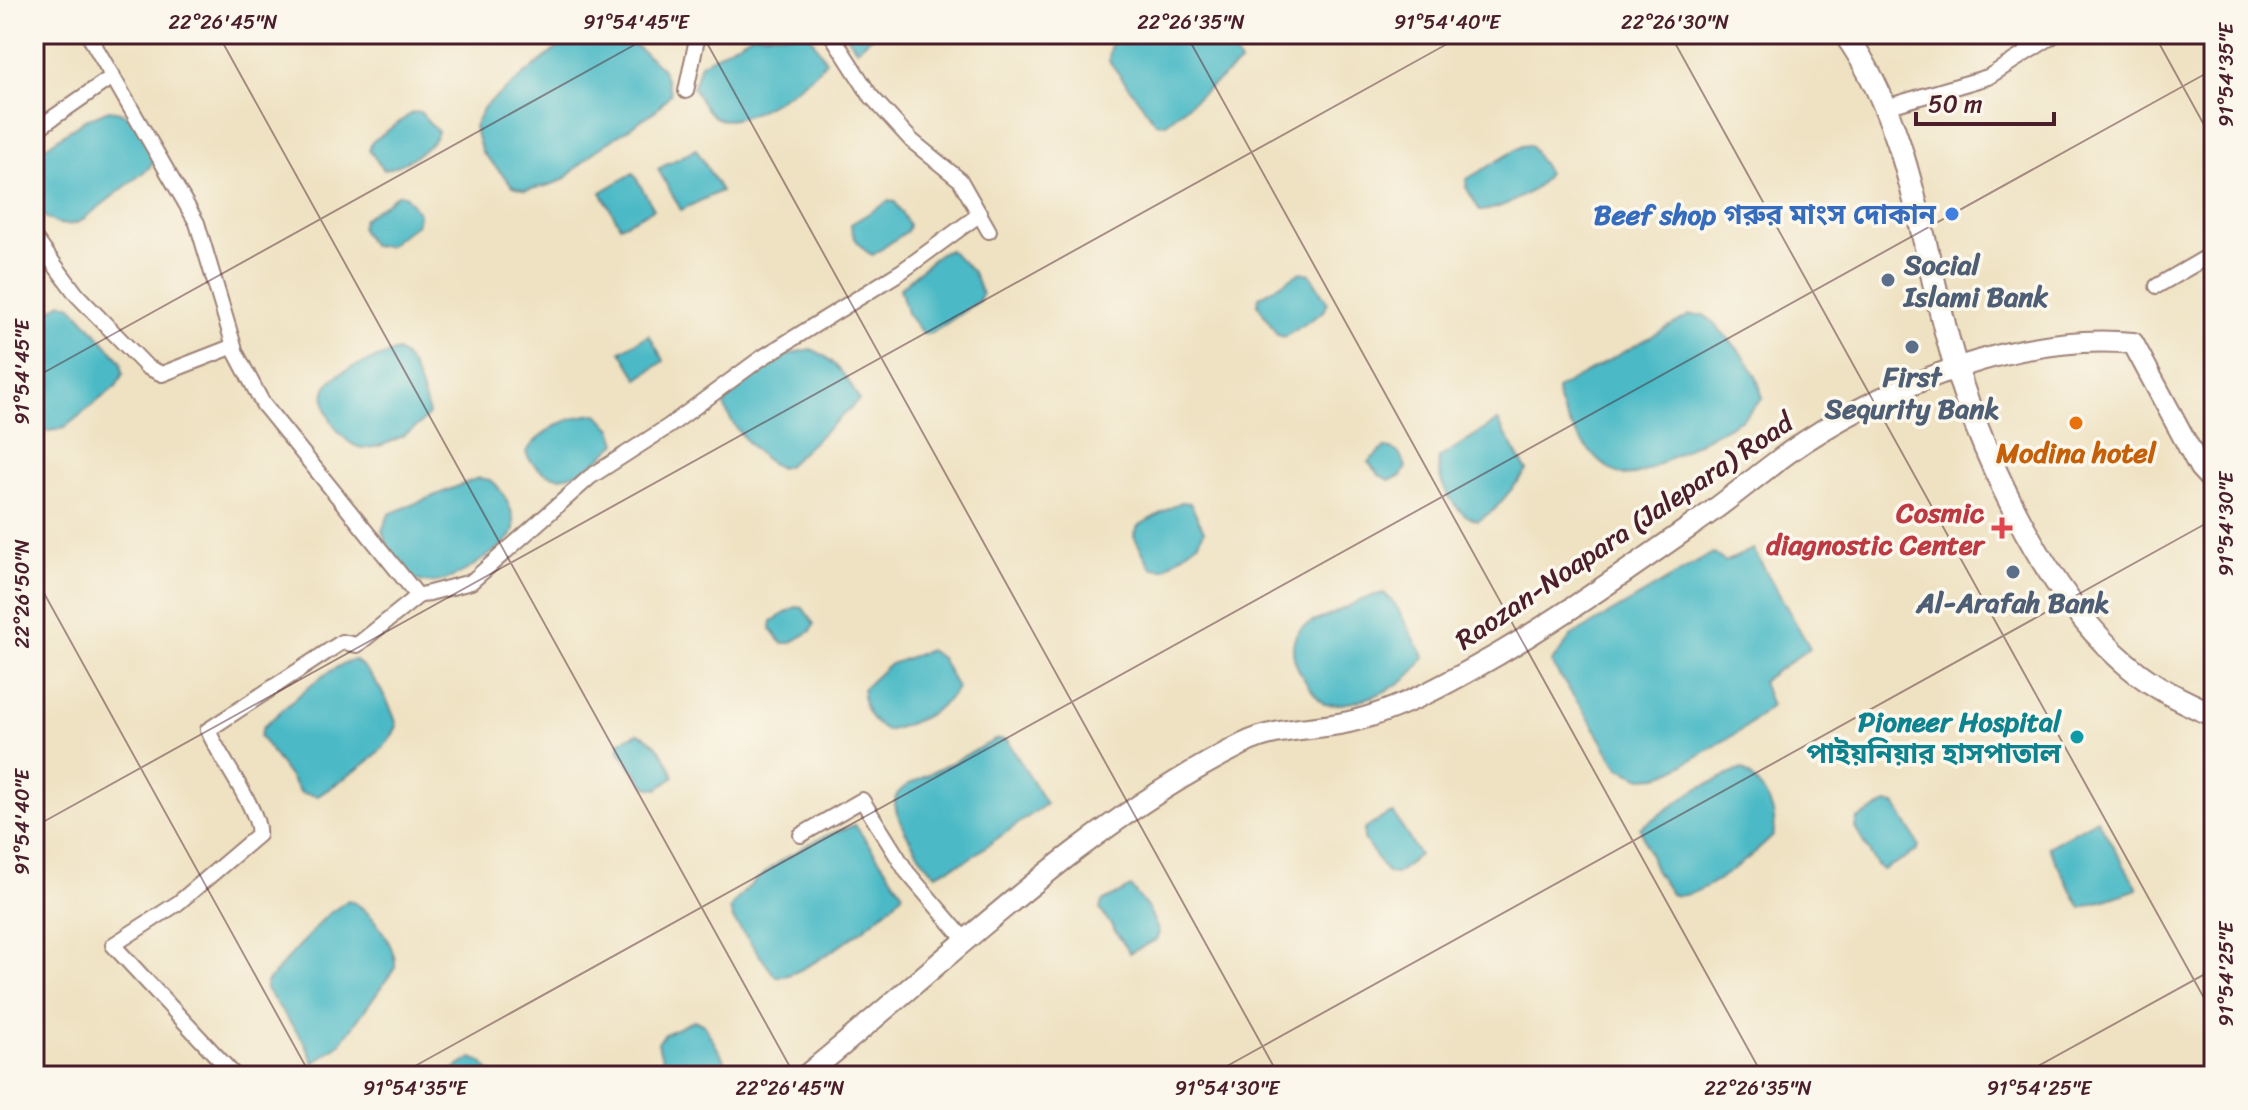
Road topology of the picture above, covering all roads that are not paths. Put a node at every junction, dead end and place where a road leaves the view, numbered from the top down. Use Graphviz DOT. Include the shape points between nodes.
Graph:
graph roads {
  1 [pos="88,34"];
  2 [pos="705,34"];
  3 [pos="831,34"];
  4 [pos="1845,34"];
  5 [pos="2056,34"];
  6 [pos="113,76"];
  7 [pos="686,91"];
  8 [pos="1886,107"];
  9 [pos="34,131"];
  10 [pos="980,214"];
  11 [pos="989,231"];
  12 [pos="34,237"];
  13 [pos="2214,253"];
  14 [pos="2157,286"];
  15 [pos="234,346"];
  16 [pos="1956,368"];
  17 [pos="2214,483"];
  18 [pos="418,596"];
  19 [pos="2214,715"];
  20 [pos="801,835"];
  21 [pos="965,940"];
  22 [pos="235,1076"];
  23 [pos="805,1076"];
  1 -- 6 [label="street"];
  2 -- 7 [label="street" via="697,39"];
  3 -- 10 [label="street" via="870,95 912,141 960,180"];
  4 -- 8 [label="main road"];
  5 -- 8 [label="street" via="1988,77"];
  6 -- 9 [label="street"];
  6 -- 15 [label="street" via="197,223"];
  8 -- 16 [label="main road"];
  10 -- 11 [label="street"];
  10 -- 18 [label="street" via="590,477 471,582"];
  12 -- 15 [label="street" via="77,295 147,367 162,374"];
  13 -- 14 [label="street"];
  15 -- 18 [label="street" via="263,404"];
  16 -- 17 [label="main road, Raozan-Noapara (Jalepara) Road" via="2091,339 2133,343 2200,468"];
  16 -- 19 [label="main road" via="1999,478 2072,603 2130,667"];
  16 -- 21 [label="main road, Raozan-Noapara (Jalepara) Road" via="1869,405 1807,441 1707,515 1456,677 1380,713 1262,736 1159,791 1076,848"];
  18 -- 22 [label="street" via="357,645 342,642 208,730 258,819 258,835 178,903 113,945"];
  20 -- 21 [label="street" via="862,800 907,872"];
  21 -- 23 [label="main road, Raozan-Noapara (Jalepara) Road"];
}
